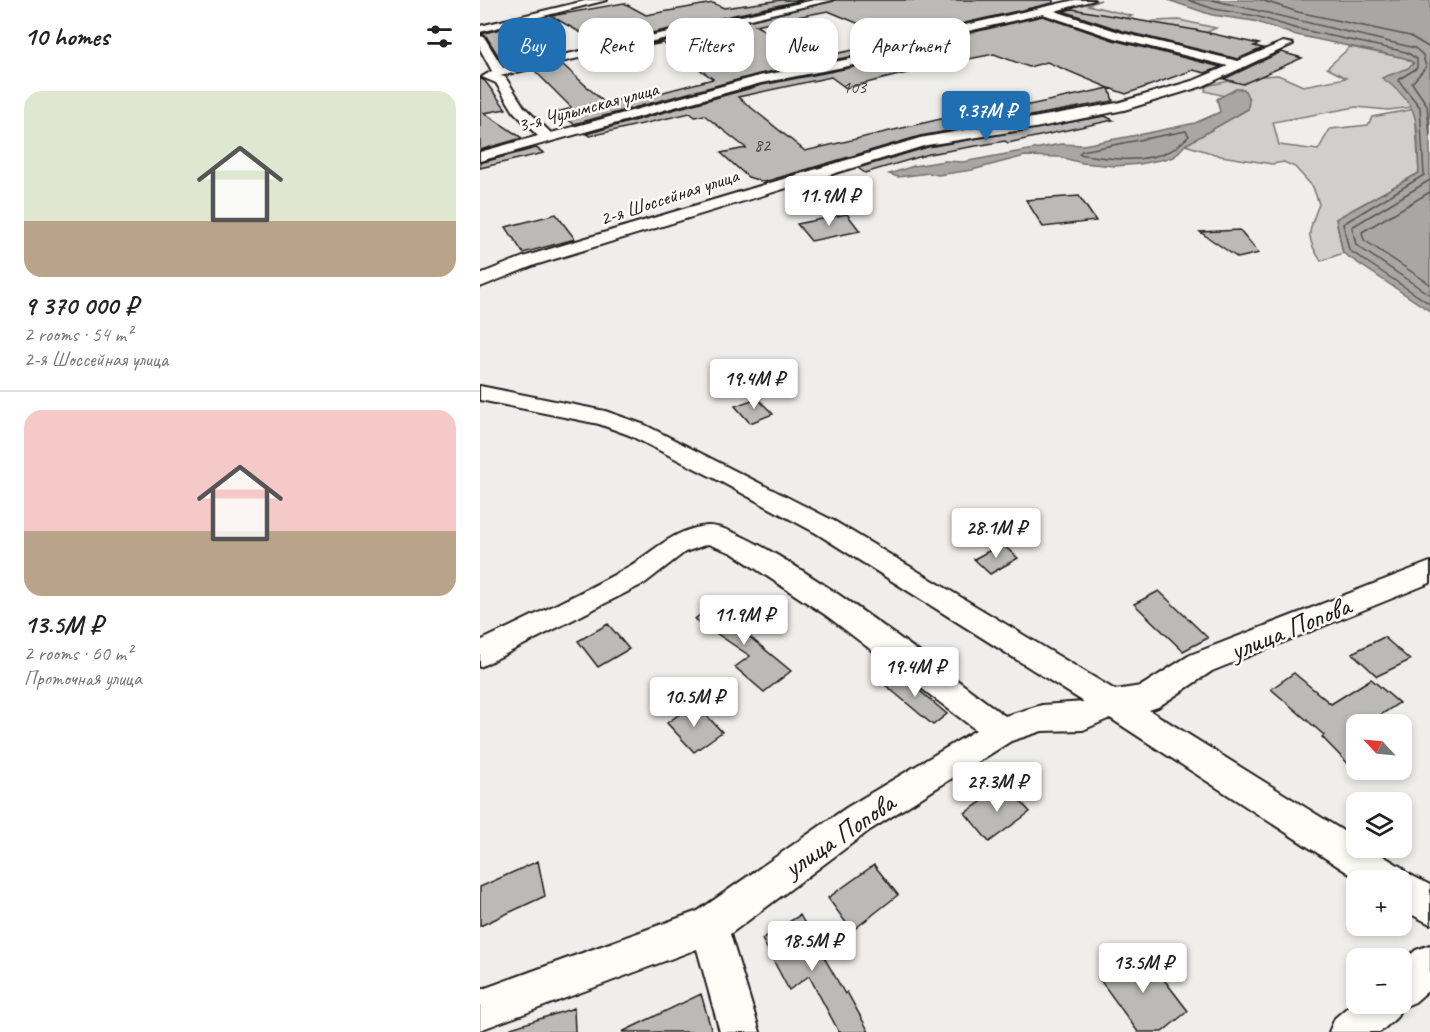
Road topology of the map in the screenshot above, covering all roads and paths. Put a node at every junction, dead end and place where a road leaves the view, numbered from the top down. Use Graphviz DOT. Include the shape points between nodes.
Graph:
graph roads {
  1 [pos="602,0"];
  2 [pos="828,0"];
  3 [pos="1089,0"];
  4 [pos="1043,10"];
  5 [pos="480,29"];
  6 [pos="480,39"];
  7 [pos="1287,44"];
  8 [pos="1239,65"];
  9 [pos="489,76"];
  10 [pos="547,137"];
  11 [pos="480,157"];
  12 [pos="480,281"];
  13 [pos="480,393"];
  14 [pos="1430,572"];
  15 [pos="480,655"];
  16 [pos="1111,703"];
  17 [pos="1001,731"];
  18 [pos="1374,870"];
  19 [pos="1412,895"];
  20 [pos="1430,906"];
  21 [pos="709,926"];
  22 [pos="1430,964"];
  23 [pos="1412,979"];
  24 [pos="480,1010"];
  25 [pos="1370,1014"];
  26 [pos="740,1032"];
  27 [pos="1349,1032"];
  1 -- 5 [label="street" via="509,16"];
  2 -- 9 [label="street"];
  3 -- 4 [label="street, 3-я Чулымская улица"];
  4 -- 8 [label="street" via="1118,36"];
  4 -- 10 [label="street, 3-я Чулымская улица" via="934,35 901,53 796,71"];
  6 -- 9 [label="street"];
  7 -- 8 [label="street, 2-я Шоссейная улица"];
  8 -- 12 [label="street, 2-я Шоссейная улица" via="1199,83 1119,107 914,144 529,261"];
  9 -- 10 [label="street" via="501,80 519,109"];
  10 -- 11 [label="street, 3-я Чулымская улица"];
  13 -- 16 [label="street" via="605,418 721,471 825,527"];
  14 -- 16 [label="street, улица Попова" via="1202,663 1147,698"];
  15 -- 17 [label="street" via="635,576 676,545 708,536 741,546 837,609"];
  16 -- 17 [label="street, улица Попова" via="1083,717 1042,718"];
  16 -- 18 [label="street"];
  17 -- 21 [label="street, улица Попова" via="858,819"];
  19 -- 20 [label="street"];
  21 -- 24 [label="street, улица Попова"];
  21 -- 26 [label="street"];
  22 -- 23 [label="street"];
  25 -- 27 [label="street"];
}
